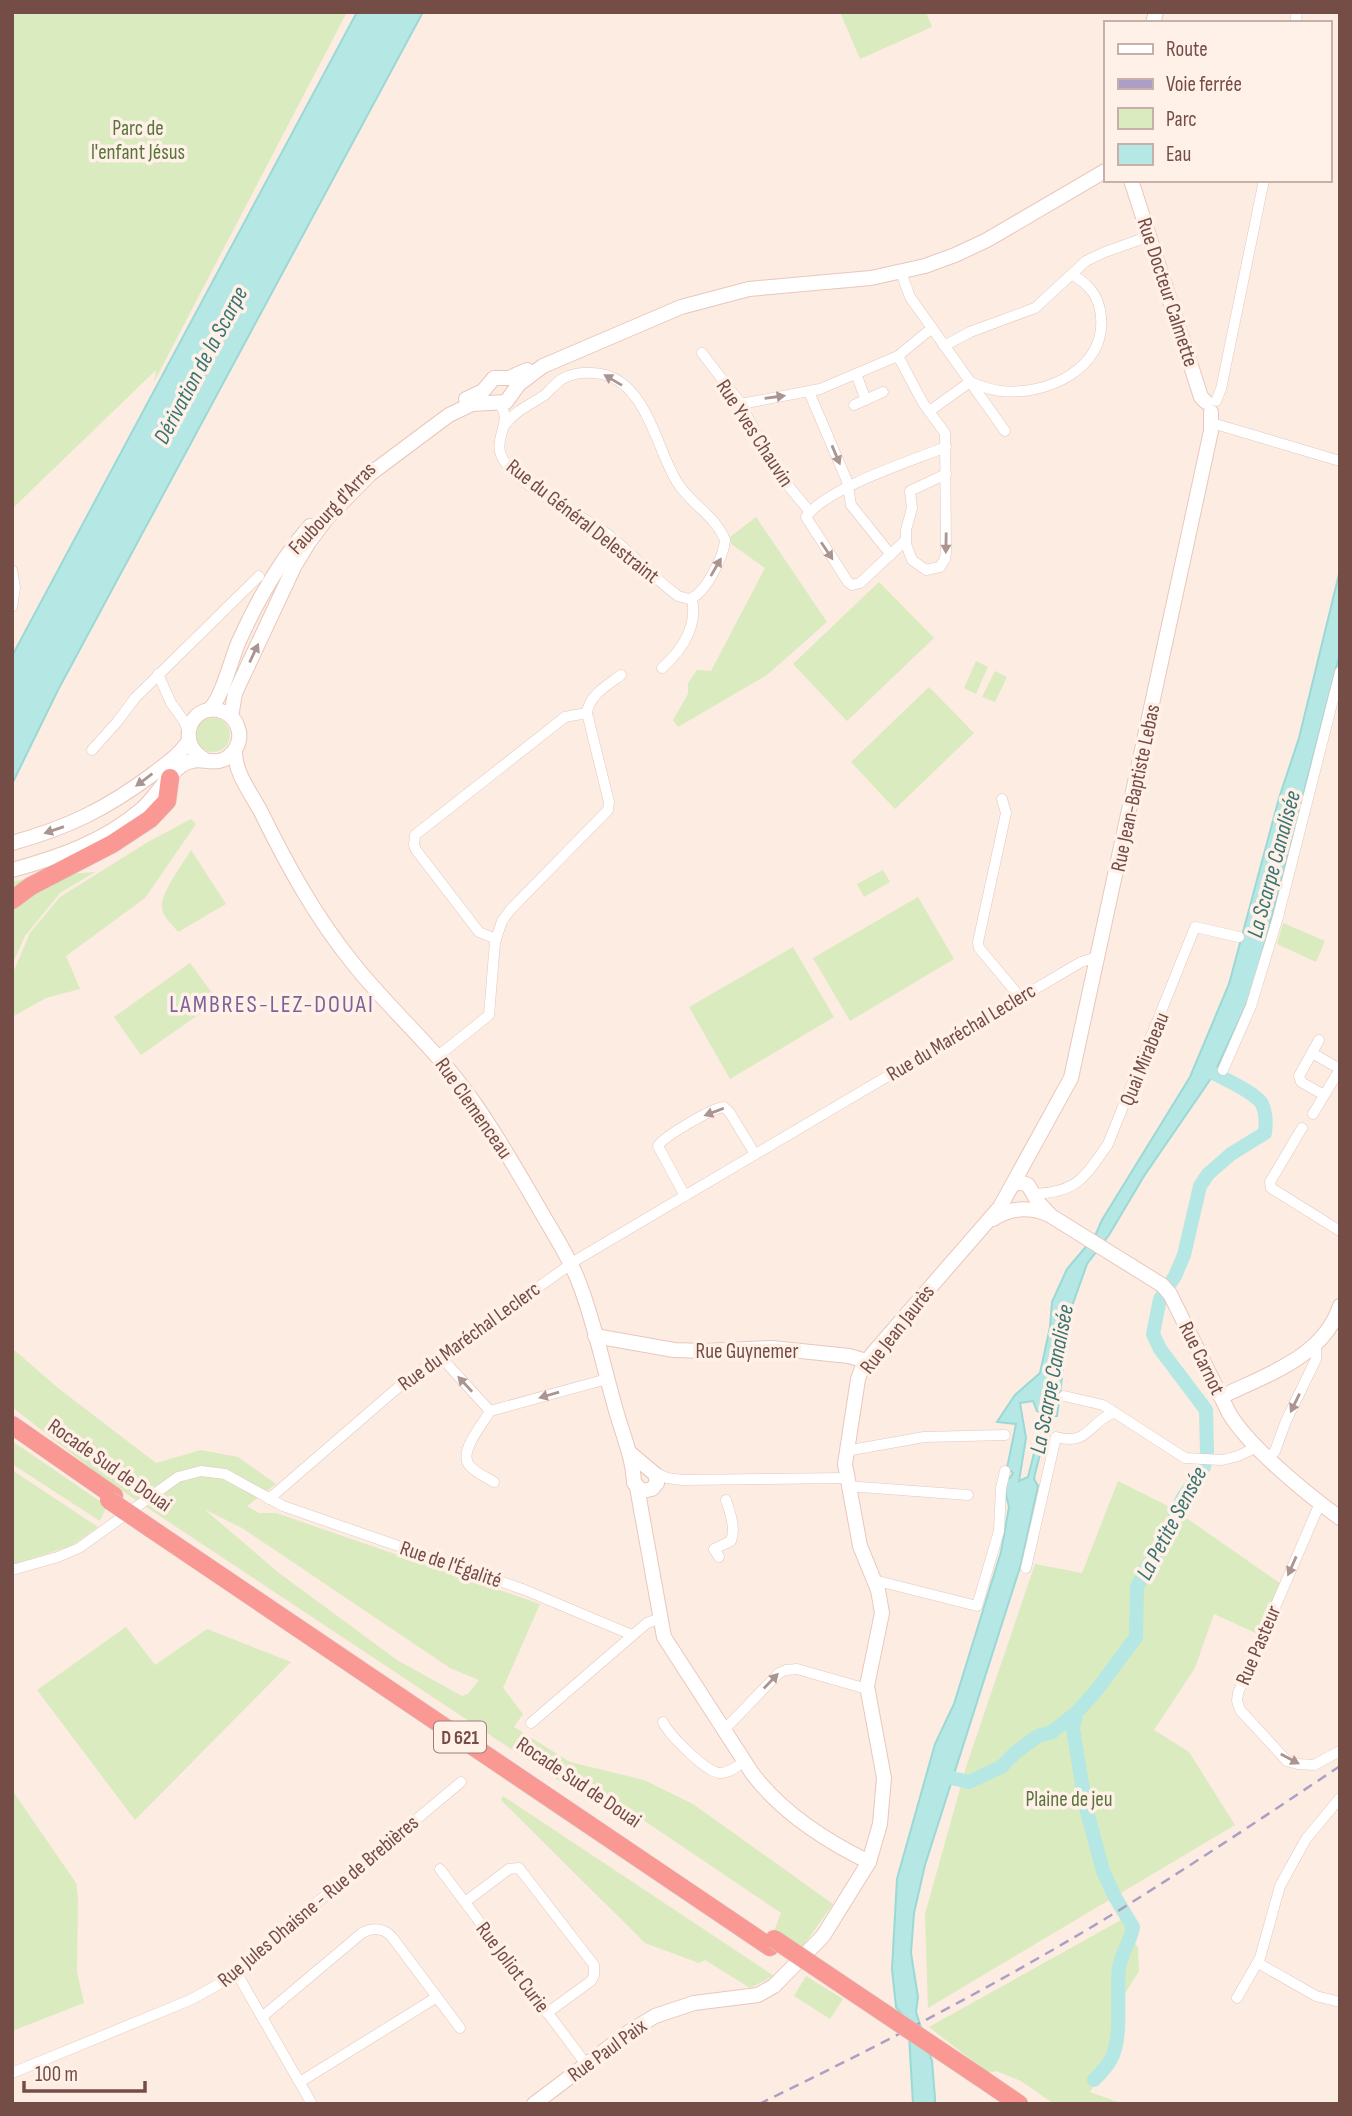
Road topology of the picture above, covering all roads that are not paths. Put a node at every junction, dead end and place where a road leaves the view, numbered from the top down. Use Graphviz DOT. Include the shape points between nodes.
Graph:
graph roads {
  1 [pos="1104,175"];
  2 [pos="1132,182"];
  3 [pos="1264,182"];
  4 [pos="1150,236"];
  5 [pos="901,272"];
  6 [pos="1072,274"];
  7 [pos="932,328"];
  8 [pos="944,346"];
  9 [pos="702,353"];
  10 [pos="898,356"];
  11 [pos="558,358"];
  12 [pos="856,374"];
  13 [pos="502,377"];
  14 [pos="970,382"];
  15 [pos="487,388"];
  16 [pos="809,392"];
  17 [pos="883,392"];
  18 [pos="513,393"];
  19 [pos="866,400"];
  20 [pos="497,403"];
  21 [pos="528,404"];
  22 [pos="741,404"];
  23 [pos="854,405"];
  24 [pos="931,410"];
  25 [pos="1211,410"];
  26 [pos="504,426"];
  27 [pos="1005,431"];
  28 [pos="946,447"];
  29 [pos="1340,461"];
  30 [pos="946,474"];
  31 [pos="848,486"];
  32 [pos="810,512"];
  33 [pos="905,541"];
  34 [pos="891,555"];
  35 [pos="13,576"];
  36 [pos="259,576"];
  37 [pos="692,599"];
  38 [pos="12,607"];
  39 [pos="662,668"];
  40 [pos="1340,672"];
  41 [pos="158,674"];
  42 [pos="621,675"];
  43 [pos="204,712"];
  44 [pos="587,713"];
  45 [pos="231,717"];
  46 [pos="188,736"];
  47 [pos="92,750"];
  48 [pos="235,750"];
  49 [pos="209,760"];
  50 [pos="170,778"];
  51 [pos="254,798"];
  52 [pos="1002,799"];
  53 [pos="12,843"];
  54 [pos="12,870"];
  55 [pos="12,901"];
  56 [pos="1239,937"];
  57 [pos="496,939"];
  58 [pos="1097,957"];
  59 [pos="1020,998"];
  60 [pos="1319,1040"];
  61 [pos="1312,1053"];
  62 [pos="438,1056"];
  63 [pos="1340,1069"];
  64 [pos="1223,1070"];
  65 [pos="1324,1096"];
  66 [pos="1313,1114"];
  67 [pos="1302,1128"];
  68 [pos="755,1154"];
  69 [pos="1029,1154"];
  70 [pos="1010,1191"];
  71 [pos="1032,1191"];
  72 [pos="685,1196"];
  73 [pos="1021,1209"];
  74 [pos="1051,1216"];
  75 [pos="986,1224"];
  76 [pos="1340,1231"];
  77 [pos="571,1264"];
  78 [pos="1340,1306"];
  79 [pos="609,1336"];
  80 [pos="1315,1346"];
  81 [pos="601,1354"];
  82 [pos="440,1356"];
  83 [pos="866,1361"];
  84 [pos="607,1379"];
  85 [pos="1064,1396"];
  86 [pos="1221,1397"];
  87 [pos="490,1411"];
  88 [pos="1113,1413"];
  89 [pos="12,1416"];
  90 [pos="12,1425"];
  91 [pos="12,1432"];
  92 [pos="1005,1435"];
  93 [pos="1257,1447"];
  94 [pos="846,1451"];
  95 [pos="1269,1458"];
  96 [pos="1005,1471"];
  97 [pos="81,1473"];
  98 [pos="647,1480"];
  99 [pos="725,1480"];
  100 [pos="494,1482"];
  101 [pos="846,1482"];
  102 [pos="968,1494"];
  103 [pos="111,1498"];
  104 [pos="269,1499"];
  105 [pos="1320,1503"];
  106 [pos="1340,1518"];
  107 [pos="719,1557"];
  108 [pos="1026,1569"];
  109 [pos="12,1570"];
  110 [pos="874,1580"];
  111 [pos="660,1618"];
  112 [pos="632,1636"];
  113 [pos="867,1689"];
  114 [pos="663,1722"];
  115 [pos="531,1723"];
  116 [pos="724,1730"];
  117 [pos="1340,1751"];
  118 [pos="744,1762"];
  119 [pos="461,1782"];
  120 [pos="1340,1798"];
  121 [pos="869,1862"];
  122 [pos="440,1869"];
  123 [pos="465,1902"];
  124 [pos="1258,1963"];
  125 [pos="236,1972"];
  126 [pos="438,1997"];
  127 [pos="1237,1998"];
  128 [pos="1340,2002"];
  129 [pos="547,2013"];
  130 [pos="262,2017"];
  131 [pos="460,2028"];
  132 [pos="586,2064"];
  133 [pos="12,2073"];
  134 [pos="300,2082"];
  135 [pos="979,2082"];
  136 [pos="312,2104"];
  137 [pos="534,2104"];
  138 [pos="1005,2104"];
  139 [pos="1019,2104"];
  1 -- 5 [label="street" via="967,250"];
  2 -- 4 [label="street, Rue Docteur Calmette"];
  3 -- 25 [label="street, Rue Jean-Baptiste Lebas" via="1221,389"];
  4 -- 6 [label="street" via="1100,254"];
  4 -- 25 [label="street, Rue Docteur Calmette" via="1201,397"];
  5 -- 7 [label="street" via="908,293"];
  5 -- 11 [label="street" via="719,295"];
  6 -- 8 [label="street" via="1035,308"];
  6 -- 14 [label="street" via="1100,303 1101,336 1088,360 1061,380 1035,389 1001,391"];
  7 -- 8 [label="street"];
  7 -- 10 [label="street"];
  8 -- 14 [label="street"];
  9 -- 22 [label="street, Rue Yves Chauvin"];
  10 -- 12 [label="street"];
  10 -- 24 [label="street"];
  11 -- 13 [label="street"];
  11 -- 18 [label="street" via="533,372"];
  12 -- 16 [label="street"];
  12 -- 19 [label="street"];
  13 -- 15 [label="street"];
  13 -- 18 [label="street" via="510,382"];
  14 -- 24 [label="street"];
  14 -- 27 [label="street"];
  15 -- 20 [label="street" via="488,396"];
  15 -- 43 [label="street, Faubourg d'Arras" via="435,417 373,464 307,530 253,612 218,700"];
  22 -- 16 [label="street, one-way"];
  16 -- 31 [label="street, one-way"];
  17 -- 19 [label="street"];
  18 -- 20 [label="street" via="506,402"];
  18 -- 21 [label="street" via="517,404"];
  19 -- 23 [label="street"];
  20 -- 26 [label="street, Rue du Général Delestraint" via="505,412"];
  45 -- 20 [label="street, Faubourg d'Arras, one-way" via="232,700 265,629 322,524 370,474 449,415 472,404"];
  21 -- 26 [label="street, Rue du Général Delestraint"];
  37 -- 21 [label="street, Rue du Général Delestraint, one-way" via="721,558 724,540 712,519 680,487 636,398 611,376 588,373 562,380"];
  22 -- 32 [label="street, Rue Yves Chauvin" via="778,472"];
  24 -- 28 [label="street" via="945,433"];
  25 -- 29 [label="street"];
  25 -- 58 [label="street, Rue Jean-Baptiste Lebas" via="1156,692"];
  26 -- 37 [label="street, Rue du Général Delestraint" via="499,449 510,468 610,536 674,593"];
  28 -- 30 [label="street"];
  28 -- 31 [label="street"];
  30 -- 33 [label="street" via="911,489"];
  30 -- 33 [label="street, one-way" via="944,563 933,570 920,568"];
  31 -- 32 [label="street"];
  31 -- 34 [label="street" via="851,505"];
  32 -- 34 [label="street, Rue Yves Chauvin, one-way" via="808,522 850,584 858,585"];
  33 -- 34 [label="street, Rue Yves Chauvin"];
  35 -- 38 [label="street"];
  36 -- 41 [label="street"];
  37 -- 39 [label="street" via="695,614 690,631"];
  40 -- 64 [label="street" via="1278,917 1252,1003"];
  41 -- 43 [label="street" via="182,708"];
  41 -- 46 [label="street"];
  41 -- 47 [label="street"];
  42 -- 44 [label="street" via="594,695"];
  43 -- 45 [label="street" via="220,711"];
  43 -- 46 [label="street" via="192,721"];
  44 -- 57 [label="street" via="608,810 511,909"];
  44 -- 57 [label="street" via="565,717 415,835 416,850 477,930"];
  45 -- 48 [label="street" via="239,732"];
  46 -- 49 [label="street" via="193,751"];
  46 -- 53 [label="street, one-way" via="180,752 164,766 102,809"];
  48 -- 49 [label="street" via="226,758"];
  48 -- 51 [label="street, Rue Clemenceau" via="237,769"];
  49 -- 50 [label="street" via="184,764"];
  49 -- 51 [label="street, Rue Clemenceau" via="228,769"];
  50 -- 54 [label="street" via="140,811 102,837"];
  50 -- 55 [label="highway" via="167,801 150,819"];
  51 -- 62 [label="street, Rue Clemenceau" via="296,881 344,952"];
  52 -- 59 [label="street" via="1006,813 978,942"];
  56 -- 71 [label="street, Quai Mirabeau" via="1195,927 1108,1144 1070,1188"];
  57 -- 62 [label="street" via="489,1015"];
  58 -- 59 [label="street, Rue du Maréchal Leclerc"];
  58 -- 69 [label="street, Rue Jean-Baptiste Lebas" via="1071,1078"];
  59 -- 68 [label="street, Rue du Maréchal Leclerc"];
  60 -- 61 [label="street"];
  61 -- 63 [label="street"];
  61 -- 65 [label="street" via="1300,1080"];
  62 -- 77 [label="street, Rue Clemenceau" via="492,1129"];
  63 -- 65 [label="street"];
  65 -- 66 [label="street"];
  67 -- 76 [label="street" via="1270,1182 1271,1188"];
  68 -- 72 [label="street, Rue du Maréchal Leclerc"];
  68 -- 72 [label="street, one-way" via="728,1110 717,1108 658,1144"];
  69 -- 70 [label="street, Rue Jean-Baptiste Lebas"];
  69 -- 71 [label="street, Rue Jean-Baptiste Lebas"];
  70 -- 71 [label="street" via="1019,1182"];
  70 -- 73 [label="street" via="1010,1205"];
  70 -- 75 [label="street, Rue Jean Jaurès"];
  71 -- 73 [label="street" via="1033,1203"];
  71 -- 74 [label="street, Rue Carnot"];
  72 -- 77 [label="street, Rue du Maréchal Leclerc"];
  73 -- 74 [label="street, Rue Carnot"];
  73 -- 75 [label="street, Rue Jean Jaurès"];
  74 -- 86 [label="street, Rue Carnot" via="1157,1281 1170,1294"];
  75 -- 83 [label="street, Rue Jean Jaurès"];
  77 -- 79 [label="street, Rue Clemenceau" via="586,1302"];
  77 -- 82 [label="street, Rue du Maréchal Leclerc"];
  78 -- 80 [label="street" via="1331,1328"];
  79 -- 81 [label="street, Rue Clemenceau"];
  79 -- 81 [label="street"];
  79 -- 83 [label="street, Rue Guynemer" via="659,1348 785,1349"];
  80 -- 86 [label="street"];
  80 -- 95 [label="street, one-way" via="1316,1359"];
  81 -- 84 [label="street, Rue Clemenceau"];
  87 -- 82 [label="street, one-way"];
  82 -- 104 [label="street, Rue du Maréchal Leclerc"];
  83 -- 94 [label="street, Rue Jean Jaurès"];
  84 -- 87 [label="street, one-way"];
  84 -- 98 [label="street, Rue Clemenceau" via="624,1440"];
  85 -- 88 [label="street" via="1103,1405"];
  86 -- 93 [label="street, Rue Carnot" via="1236,1424"];
  87 -- 100 [label="street" via="466,1458 469,1466"];
  88 -- 93 [label="street" via="1181,1456 1211,1461"];
  88 -- 108 [label="street" via="1081,1438 1056,1437"];
  89 -- 97 [label="highway"];
  90 -- 97 [label="highway, Rocade Sud de Douai / D 621"];
  91 -- 103 [label="highway, Rocade Sud de Douai / D 621"];
  92 -- 94 [label="street" via="924,1437"];
  93 -- 95 [label="street, Rue Carnot"];
  94 -- 101 [label="street, Rue Jean Jaurès"];
  95 -- 105 [label="street, Rue Carnot"];
  96 -- 110 [label="street" via="998,1534 977,1606"];
  97 -- 103 [label="highway, Rocade Sud de Douai / D 621"];
  98 -- 99 [label="street"];
  98 -- 111 [label="street, Rue Clemenceau" via="643,1524"];
  99 -- 101 [label="street"];
  99 -- 107 [label="street" via="733,1536 715,1549"];
  101 -- 102 [label="street"];
  101 -- 110 [label="street, Rue Jean Jaurès" via="860,1546"];
  103 -- 135 [label="highway, Rocade Sud de Douai / D 621"];
  104 -- 109 [label="street, Rue de l'Égalité" via="225,1474 186,1474 162,1486 79,1548"];
  104 -- 112 [label="street, Rue de l'Égalité" via="526,1590"];
  105 -- 106 [label="street, Rue Carnot"];
  105 -- 117 [label="street, Rue Pasteur, one-way" via="1237,1701 1254,1726 1292,1763 1314,1765"];
  110 -- 113 [label="street, Rue Jean Jaurès" via="882,1618"];
  111 -- 112 [label="street"];
  111 -- 116 [label="street, Rue Clemenceau" via="669,1645"];
  112 -- 115 [label="street"];
  116 -- 113 [label="street, one-way" via="786,1670"];
  113 -- 121 [label="street, Rue Paul Paix" via="884,1778 880,1824"];
  114 -- 118 [label="street" via="671,1737 716,1772"];
  116 -- 118 [label="street, Rue Clemenceau"];
  118 -- 121 [label="street, Rue Clemenceau" via="769,1793 826,1838"];
  119 -- 125 [label="street, Rue Jules Dhaisne - Rue de Brebières"];
  120 -- 124 [label="street" via="1306,1839 1280,1886"];
  121 -- 132 [label="street, Rue Paul Paix" via="827,1930 769,1989 663,2013"];
  122 -- 123 [label="street, Rue Joliot Curie"];
  123 -- 129 [label="street, Rue Joliot Curie"];
  123 -- 129 [label="street" via="516,1867 594,1965 591,1981"];
  124 -- 127 [label="street"];
  124 -- 128 [label="street" via="1316,1996"];
  125 -- 130 [label="street"];
  125 -- 133 [label="street, Rue Jules Dhaisne - Rue de Brebières" via="199,1996"];
  126 -- 130 [label="street" via="393,1937 374,1929"];
  126 -- 131 [label="street"];
  126 -- 134 [label="street"];
  129 -- 132 [label="street, Rue Joliot Curie"];
  130 -- 134 [label="street"];
  132 -- 137 [label="street, Rue Paul Paix"];
  134 -- 136 [label="street"];
  135 -- 138 [label="highway, Rocade Sud de Douai / D 621"];
  135 -- 139 [label="highway, Rocade Sud de Douai / D 621"];
}
